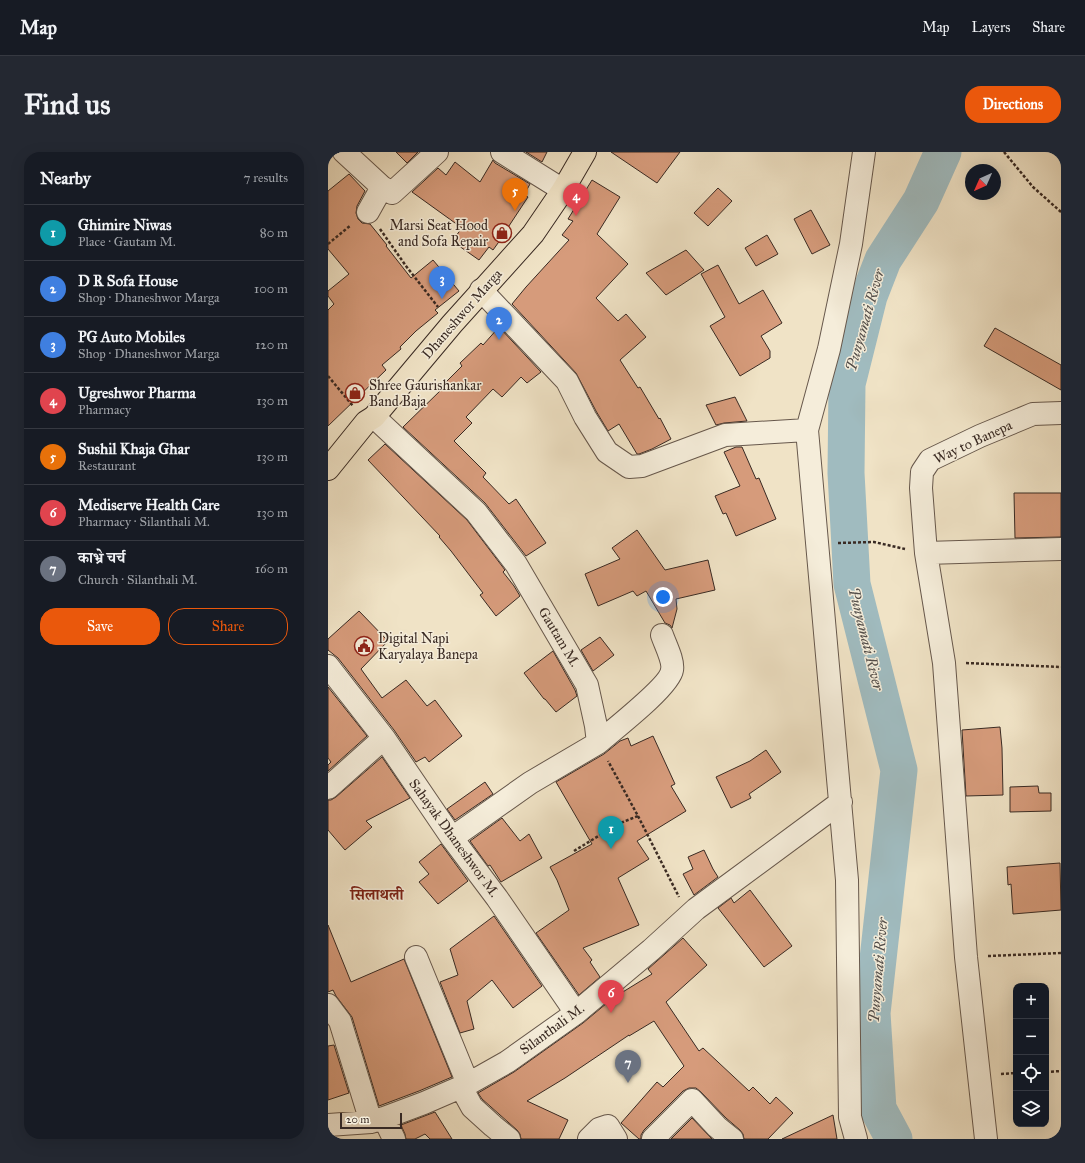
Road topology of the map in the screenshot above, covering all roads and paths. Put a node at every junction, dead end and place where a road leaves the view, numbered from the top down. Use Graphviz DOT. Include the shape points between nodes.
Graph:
graph roads {
  1 [pos="344,152"];
  2 [pos="437,152"];
  3 [pos="502,152"];
  4 [pos="585,152"];
  5 [pos="864,152"];
  6 [pos="1004,152"];
  7 [pos="382,186"];
  8 [pos="563,190"];
  9 [pos="368,212"];
  10 [pos="1061,212"];
  11 [pos="328,244"];
  12 [pos="481,290"];
  13 [pos="452,324"];
  14 [pos="328,376"];
  15 [pos="1061,413"];
  16 [pos="370,419"];
  17 [pos="807,430"];
  18 [pos="328,468"];
  19 [pos="818,543"];
  20 [pos="1061,550"];
  21 [pos="926,554"];
  22 [pos="662,635"];
  23 [pos="944,662"];
  24 [pos="1061,667"];
  25 [pos="330,672"];
  26 [pos="384,738"];
  27 [pos="598,743"];
  28 [pos="328,788"];
  29 [pos="841,802"];
  30 [pos="638,816"];
  31 [pos="452,838"];
  32 [pos="574,851"];
  33 [pos="688,916"];
  34 [pos="1061,953"];
  35 [pos="416,956"];
  36 [pos="966,957"];
  37 [pos="328,1005"];
  38 [pos="576,1013"];
  39 [pos="1061,1071"];
  40 [pos="1049,1072"];
  41 [pos="465,1085"];
  42 [pos="377,1120"];
  43 [pos="328,1125"];
  44 [pos="394,1139"];
  45 [pos="509,1139"];
  46 [pos="588,1139"];
  47 [pos="616,1139"];
  48 [pos="653,1139"];
  49 [pos="732,1139"];
  50 [pos="856,1139"];
  51 [pos="986,1139"];
  1 -- 7 [label="street"];
  2 -- 7 [label="street" via="392,193"];
  3 -- 8 [label="street"];
  4 -- 8 [label="main road, Dhaneshwor Marga"];
  5 -- 17 [label="street" via="851,244 829,349"];
  6 -- 10 [label="path" via="1033,187"];
  7 -- 9 [label="street"];
  8 -- 12 [label="main road, Dhaneshwor Marga" via="533,234"];
  9 -- 11 [label="path"];
  9 -- 13 [label="path"];
  12 -- 13 [label="main road, Dhaneshwor Marga"];
  12 -- 17 [label="street" via="567,381 607,452 629,467 642,466 725,435"];
  13 -- 16 [label="main road, Dhaneshwor Marga"];
  14 -- 16 [label="path"];
  15 -- 21 [label="street, Way to Banepa" via="1033,414 930,460 922,472 921,488"];
  16 -- 18 [label="main road, Dhaneshwor Marga"];
  16 -- 27 [label="street, Gautam M." via="476,512 516,564 588,686"];
  17 -- 19 [label="street"];
  19 -- 21 [label="path" via="874,542"];
  19 -- 29 [label="street"];
  20 -- 21 [label="street"];
  21 -- 23 [label="street, Way to Banepa"];
  22 -- 27 [label="street" via="672,662 670,676 649,699"];
  23 -- 24 [label="path"];
  23 -- 36 [label="street, Way to Banepa"];
  25 -- 26 [label="street, Sahayak Dhaneshwor M."];
  26 -- 28 [label="street"];
  26 -- 31 [label="street, Sahayak Dhaneshwor M."];
  27 -- 30 [label="path"];
  27 -- 31 [label="street" via="530,783"];
  29 -- 33 [label="street, Silanthali M."];
  29 -- 50 [label="street" via="847,880 850,1117"];
  30 -- 32 [label="path" via="618,824"];
  30 -- 33 [label="path"];
  31 -- 38 [label="street, Sahayak Dhaneshwor M." via="497,898"];
  33 -- 38 [label="street, Silanthali M."];
  34 -- 36 [label="path"];
  35 -- 41 [label="street"];
  36 -- 51 [label="street, Way to Banepa"];
  37 -- 42 [label="street" via="340,1021"];
  38 -- 41 [label="street, Silanthali M." via="507,1062"];
  39 -- 40 [label="path"];
  41 -- 42 [label="street, Silanthali M." via="424,1104"];
  41 -- 45 [label="street" via="472,1107"];
  42 -- 43 [label="street, Silanthali M."];
  42 -- 44 [label="street"];
  46 -- 47 [label="street" via="599,1129 608,1126"];
  48 -- 49 [label="street" via="692,1100"];
}
